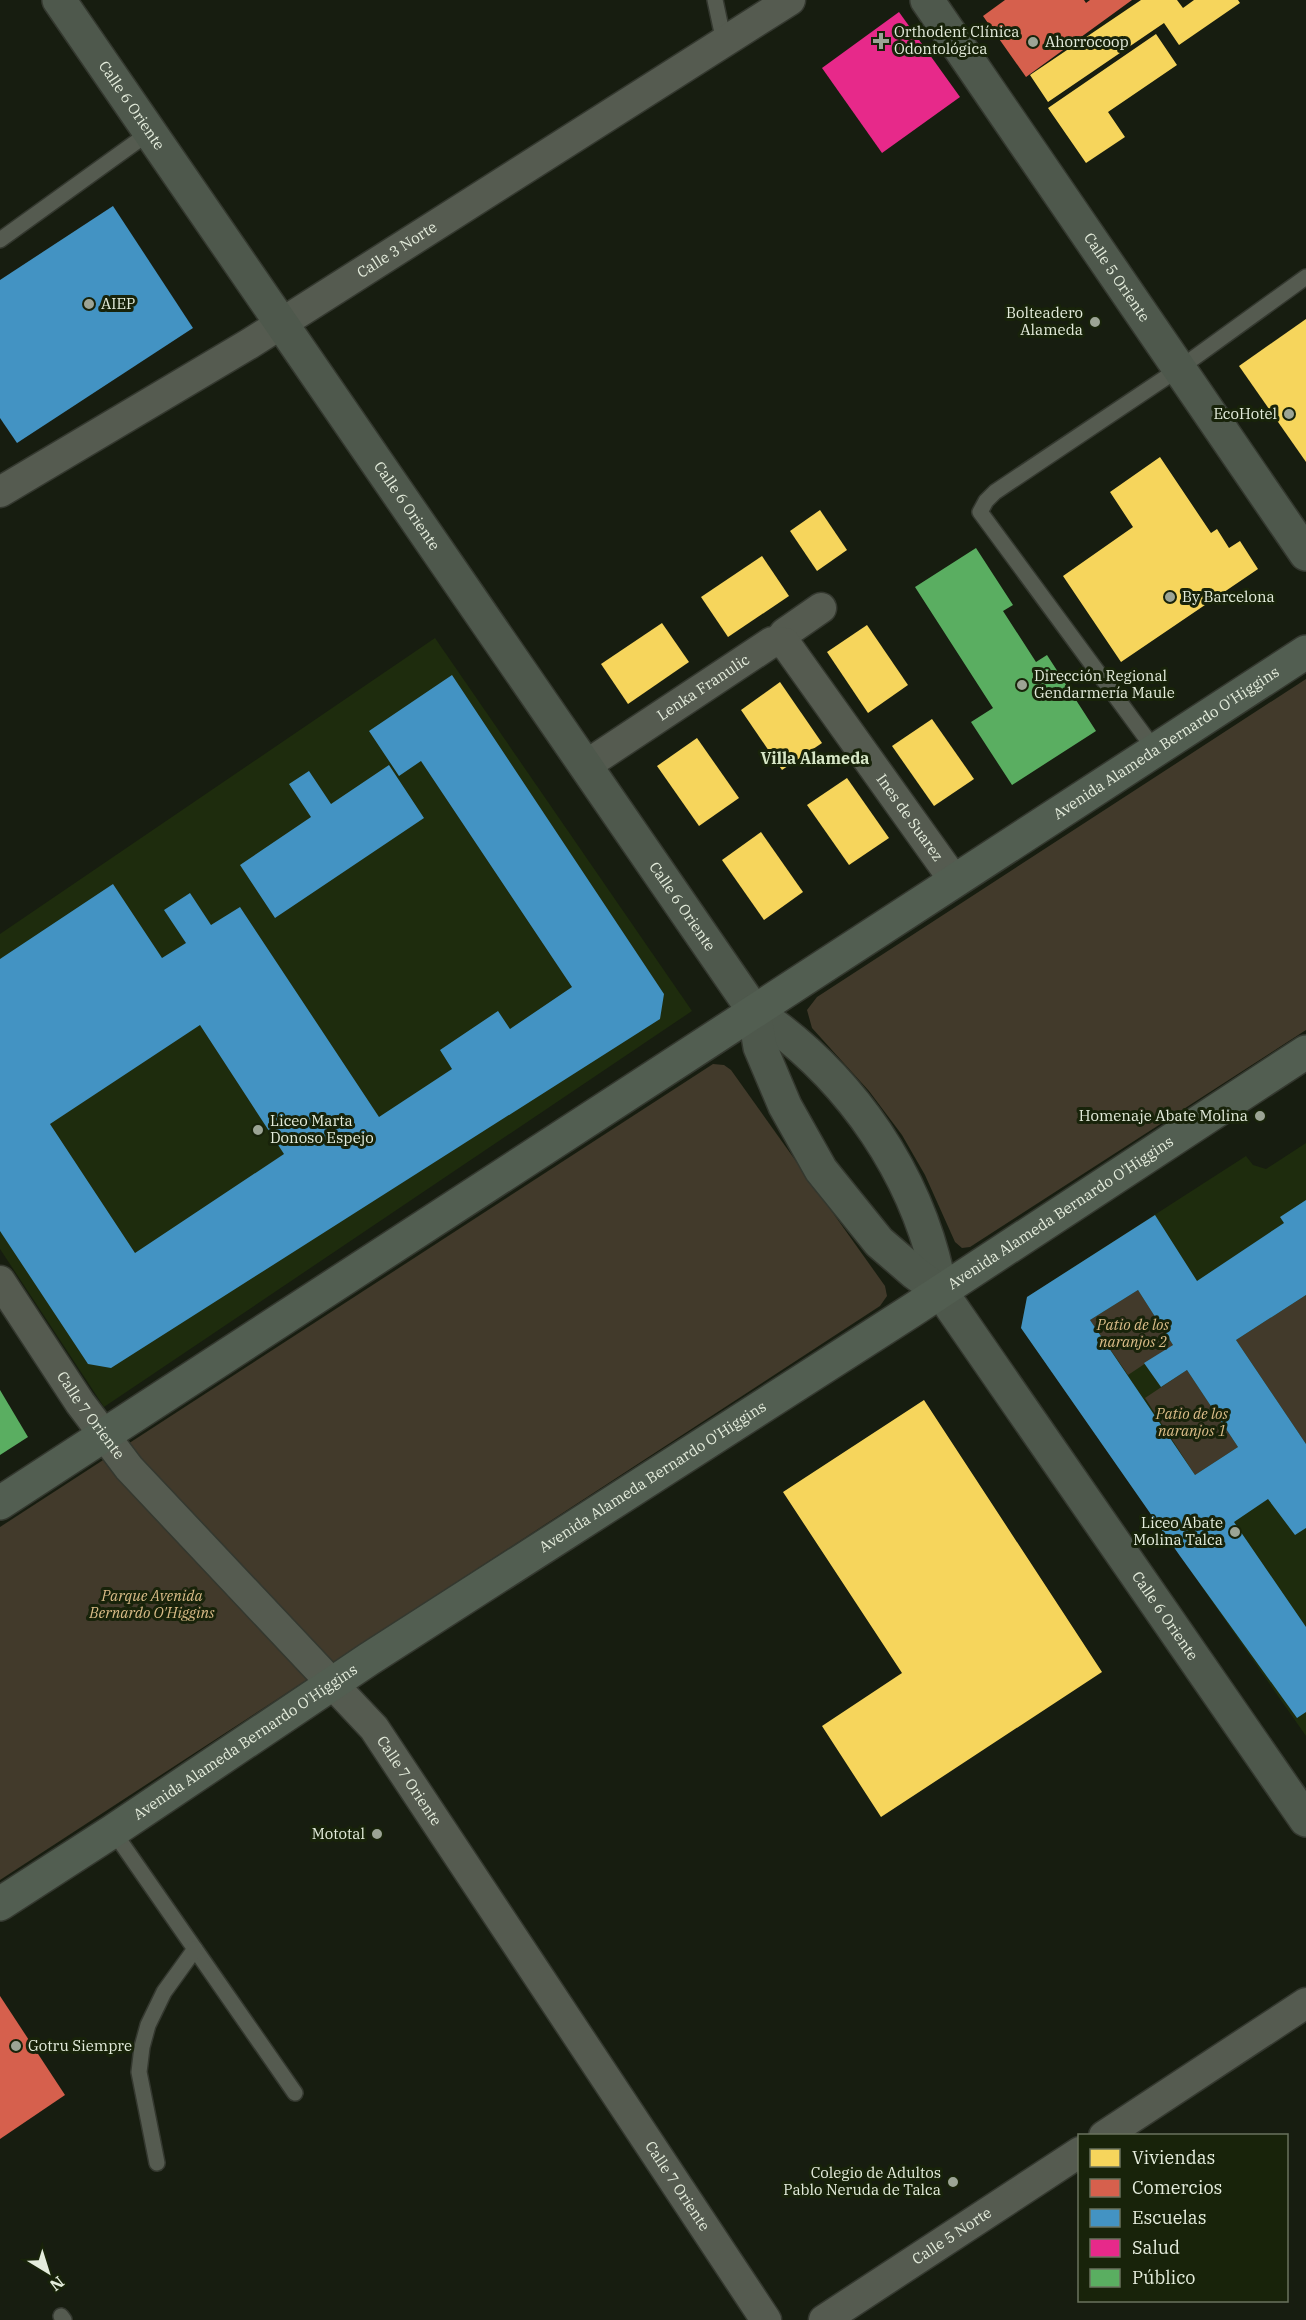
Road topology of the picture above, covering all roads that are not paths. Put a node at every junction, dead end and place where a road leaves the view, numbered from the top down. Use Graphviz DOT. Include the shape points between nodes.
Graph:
graph roads {
  1 [pos="59,0"];
  2 [pos="715,0"];
  3 [pos="790,0"];
  4 [pos="927,0"];
  5 [pos="724,42"];
  6 [pos="150,132"];
  7 [pos="0,240"];
  8 [pos="1306,277"];
  9 [pos="281,323"];
  10 [pos="1180,368"];
  11 [pos="0,492"];
  12 [pos="1306,554"];
  13 [pos="821,608"];
  14 [pos="778,642"];
  15 [pos="1306,652"];
  16 [pos="1155,750"];
  17 [pos="585,766"];
  18 [pos="954,880"];
  19 [pos="754,1011"];
  20 [pos="1306,1052"];
  21 [pos="0,1281"];
  22 [pos="941,1292"];
  23 [pos="104,1436"];
  24 [pos="0,1503"];
  25 [pos="333,1683"];
  26 [pos="1306,1820"];
  27 [pos="113,1831"];
  28 [pos="0,1904"];
  29 [pos="195,1949"];
  30 [pos="1306,2003"];
  31 [pos="295,2092"];
  32 [pos="1107,2134"];
  33 [pos="1078,2153"];
  34 [pos="157,2163"];
  35 [pos="766,2320"];
  36 [pos="824,2320"];
  1 -- 6 [label="main road, Calle 6 Oriente"];
  2 -- 5 [label="lane"];
  3 -- 5 [label="street, Calle 3 Norte"];
  4 -- 10 [label="main road, Calle 5 Oriente"];
  5 -- 9 [label="street, Calle 3 Norte"];
  6 -- 7 [label="lane"];
  6 -- 9 [label="main road, Calle 6 Oriente"];
  8 -- 10 [label="lane"];
  9 -- 11 [label="street, Calle 3 Norte"];
  9 -- 17 [label="main road, Calle 6 Oriente"];
  10 -- 12 [label="main road, Calle 5 Oriente"];
  10 -- 16 [label="lane" via="995,492 981,512"];
  13 -- 14 [label="street, Lenka Franulic"];
  14 -- 17 [label="street, Lenka Franulic" via="771,642"];
  14 -- 18 [label="street, Ines de Suarez" via="785,643"];
  15 -- 16 [label="main road, Avenida Alameda Bernardo O'Higgins"];
  16 -- 18 [label="main road, Avenida Alameda Bernardo O'Higgins"];
  17 -- 19 [label="main road, Calle 6 Oriente"];
  18 -- 19 [label="main road, Avenida Alameda Bernardo O'Higgins"];
  19 -- 22 [label="main road, Calle 6 Oriente" via="760,1047 785,1106 821,1170 879,1242"];
  19 -- 22 [label="main road, Calle 6 Oriente" via="783,1031 832,1077 872,1124 904,1179 935,1260"];
  19 -- 23 [label="main road, Avenida Alameda Bernardo O'Higgins"];
  20 -- 22 [label="main road, Avenida Alameda Bernardo O'Higgins"];
  21 -- 23 [label="street, Calle 7 Oriente"];
  22 -- 25 [label="main road, Avenida Alameda Bernardo O'Higgins"];
  22 -- 26 [label="main road, Calle 6 Oriente"];
  23 -- 24 [label="main road, Avenida Alameda Bernardo O'Higgins"];
  23 -- 25 [label="street, Calle 7 Oriente" via="129,1468"];
  25 -- 27 [label="main road, Avenida Alameda Bernardo O'Higgins"];
  25 -- 35 [label="street, Calle 7 Oriente" via="374,1728"];
  27 -- 28 [label="main road, Avenida Alameda Bernardo O'Higgins"];
  27 -- 29 [label="lane"];
  29 -- 31 [label="lane"];
  29 -- 34 [label="lane" via="164,1992 142,2047 139,2072"];
  30 -- 32 [label="street"];
  33 -- 36 [label="street, Calle 5 Norte"];
}
